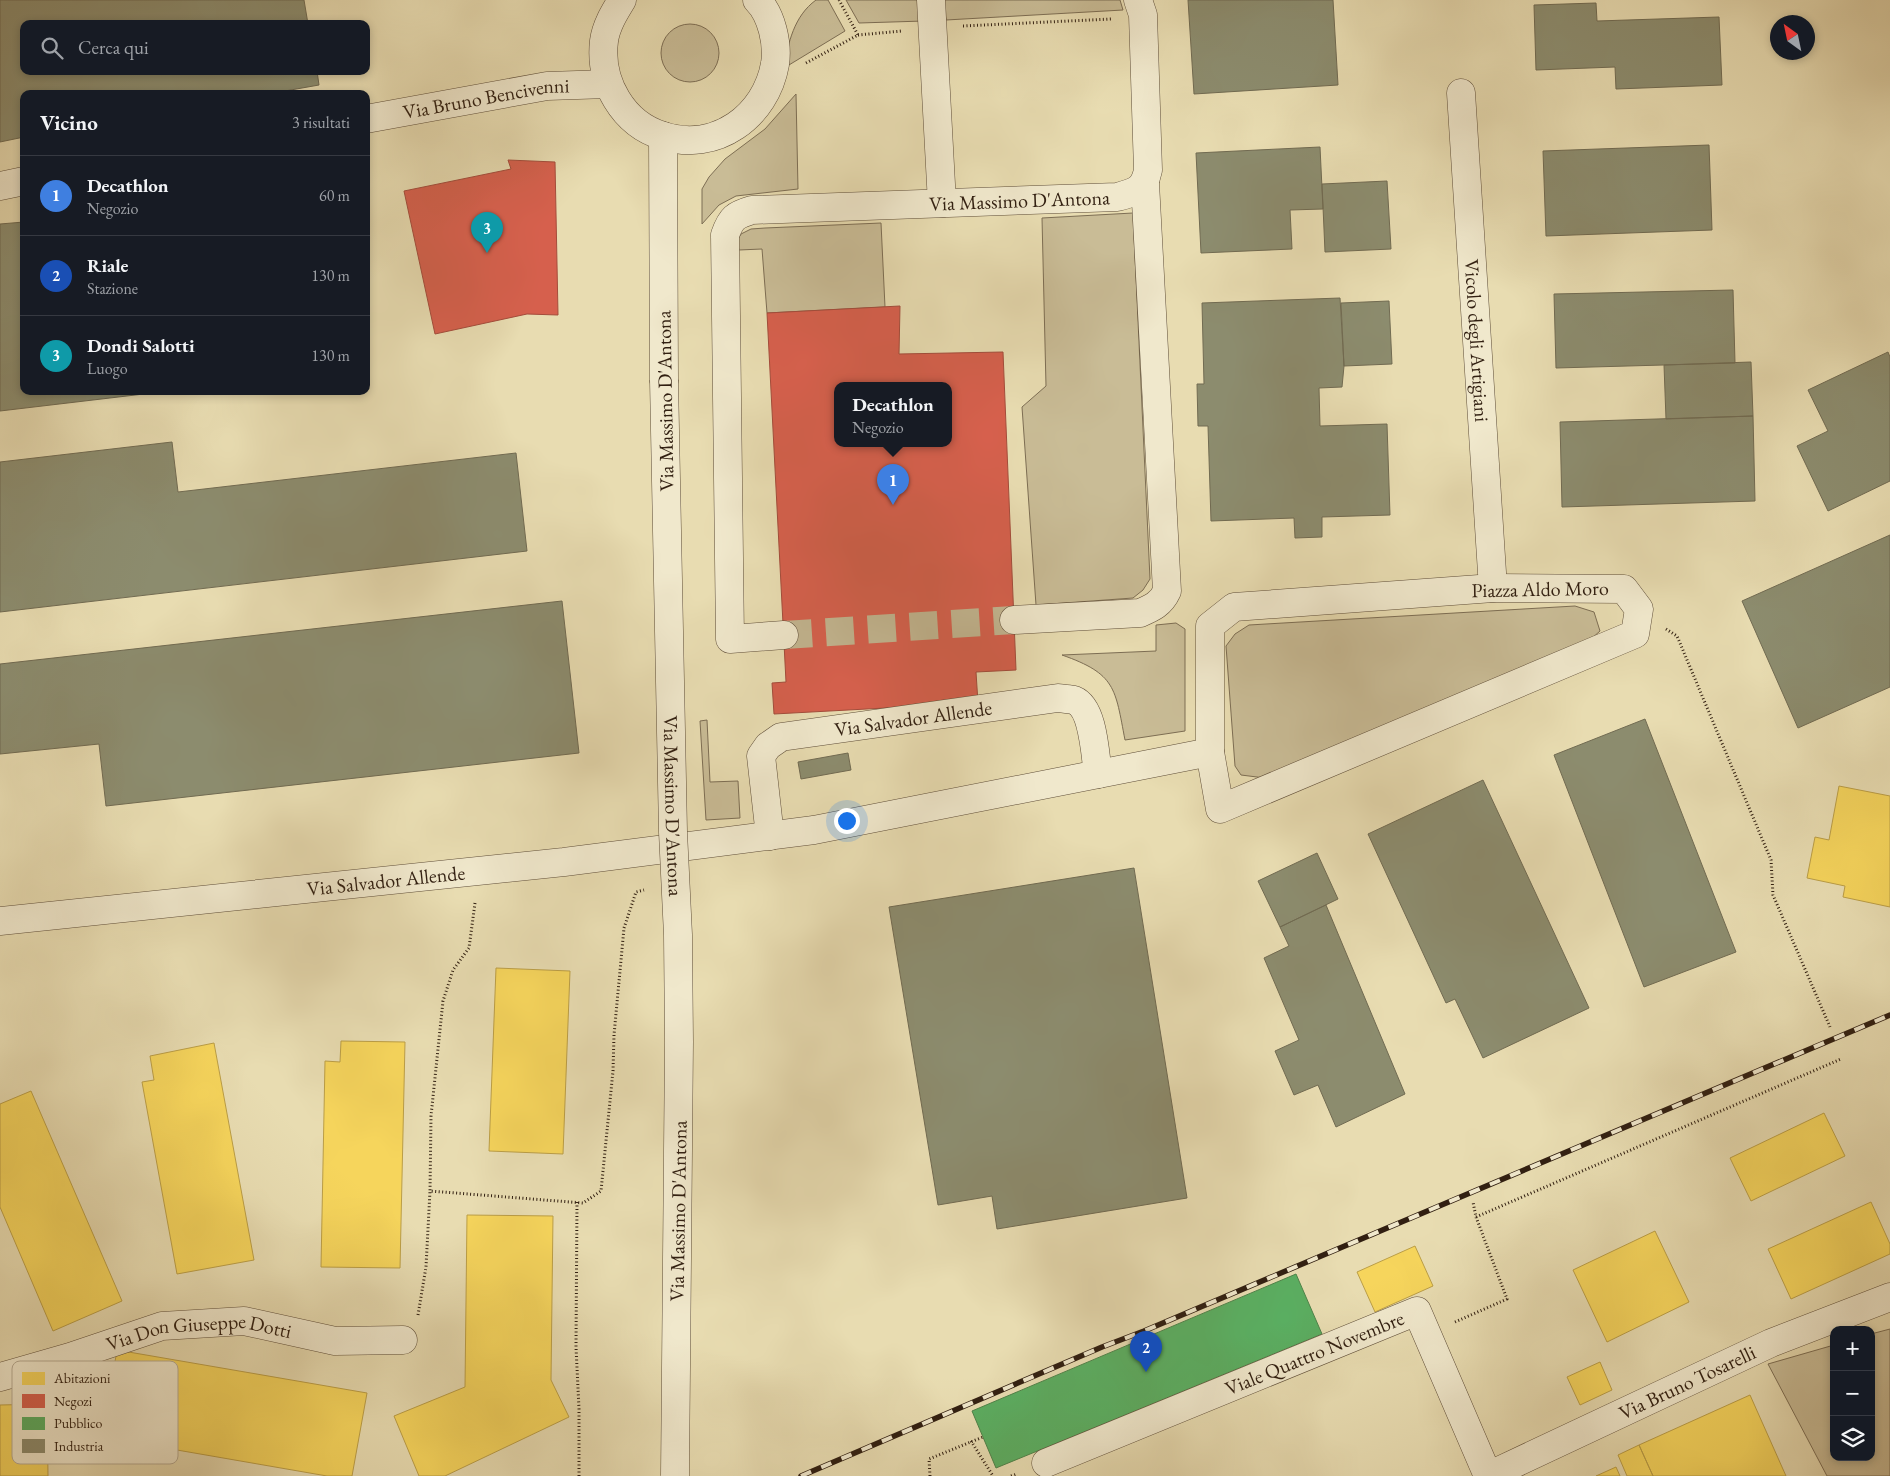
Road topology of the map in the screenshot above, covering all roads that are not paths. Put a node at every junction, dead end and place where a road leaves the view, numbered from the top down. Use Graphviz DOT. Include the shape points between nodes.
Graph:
graph roads {
  1 [pos="622,0"];
  2 [pos="931,0"];
  3 [pos="1138,0"];
  4 [pos="761,1"];
  5 [pos="608,84"];
  6 [pos="1461,93"];
  7 [pos="370,118"];
  8 [pos="663,136"];
  9 [pos="20,183"];
  10 [pos="1145,183"];
  11 [pos="0,186"];
  12 [pos="942,203"];
  13 [pos="1493,588"];
  14 [pos="1014,620"];
  15 [pos="784,635"];
  16 [pos="1210,752"];
  17 [pos="1098,774"];
  18 [pos="770,836"];
  19 [pos="0,921"];
  20 [pos="1890,1297"];
  21 [pos="403,1340"];
  22 [pos="56,1361"];
  23 [pos="1046,1463"];
  24 [pos="675,1476"];
  25 [pos="1488,1476"];
  1 -- 5 [label="street" via="610,19 604,40 603,62"];
  2 -- 12 [label="street"];
  3 -- 10 [label="street" via="1143,15 1148,170"];
  4 -- 8 [label="street" via="772,27 777,54 772,80 760,104 741,124 717,136 690,140"];
  5 -- 7 [label="street, Via Bruno Bencivenni" via="547,86"];
  5 -- 8 [label="street" via="621,107 640,125"];
  6 -- 13 [label="street, Vicolo degli Artigiani"];
  8 -- 24 [label="street, Via Massimo D'Antona, bridge" via="664,380 680,1042"];
  9 -- 11 [label="street"];
  10 -- 12 [label="street, Via Massimo D'Antona" via="1134,193 1117,197"];
  10 -- 14 [label="street" via="1167,591 1154,607 1140,612"];
  12 -- 15 [label="street, Via Massimo D'Antona" via="752,210 730,221 725,235 730,639"];
  13 -- 16 [label="street, Piazza Aldo Moro" via="1234,607 1210,626"];
  13 -- 16 [label="street, Piazza Aldo Moro" via="1624,589 1639,609 1635,634 1220,809"];
  16 -- 17 [label="street, Via Salvador Allende"];
  17 -- 18 [label="street, Via Salvador Allende"];
  17 -- 18 [label="street, Via Salvador Allende" via="1086,710 1075,701 1058,698 781,737 761,756"];
  18 -- 19 [label="street, Via Salvador Allende" via="564,862"];
  20 -- 25 [label="street, Via Bruno Tosarelli" via="1771,1343"];
  21 -- 22 [label="street, Via Don Giuseppe Dotti" via="335,1341 244,1321 162,1326"];
  23 -- 25 [label="street, Viale Quattro Novembre" via="1417,1311"];
}
